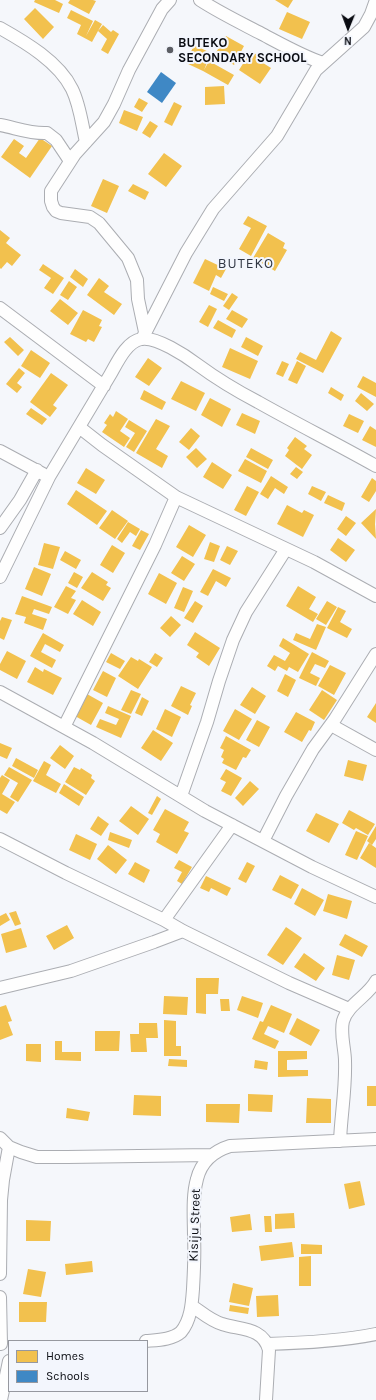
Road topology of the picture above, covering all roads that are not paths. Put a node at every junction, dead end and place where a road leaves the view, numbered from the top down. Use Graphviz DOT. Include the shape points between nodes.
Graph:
graph roads {
  1 [pos="170,0"];
  2 [pos="200,0"];
  3 [pos="376,0"];
  4 [pos="372,21"];
  5 [pos="0,28"];
  6 [pos="323,64"];
  7 [pos="0,125"];
  8 [pos="86,142"];
  9 [pos="70,161"];
  10 [pos="0,308"];
  11 [pos="143,335"];
  12 [pos="104,386"];
  13 [pos="79,427"];
  14 [pos="0,451"];
  15 [pos="376,466"];
  16 [pos="36,470"];
  17 [pos="49,477"];
  18 [pos="176,497"];
  19 [pos="0,528"];
  20 [pos="286,549"];
  21 [pos="0,578"];
  22 [pos="376,596"];
  23 [pos="376,654"];
  24 [pos="0,692"];
  25 [pos="331,725"];
  26 [pos="64,727"];
  27 [pos="376,750"];
  28 [pos="181,796"];
  29 [pos="232,825"];
  30 [pos="0,839"];
  31 [pos="262,841"];
  32 [pos="376,898"];
  33 [pos="164,920"];
  34 [pos="183,931"];
  35 [pos="376,981"];
  36 [pos="0,988"];
  37 [pos="349,1009"];
  38 [pos="0,1138"];
  39 [pos="376,1140"];
  40 [pos="340,1141"];
  41 [pos="9,1147"];
  42 [pos="211,1155"];
  43 [pos="0,1274"];
  44 [pos="0,1296"];
  45 [pos="192,1306"];
  46 [pos="376,1334"];
  47 [pos="148,1341"];
  48 [pos="3,1344"];
  49 [pos="267,1344"];
  50 [pos="8,1365"];
  51 [pos="0,1400"];
  52 [pos="266,1400"];
  1 -- 8 [label="street" via="162,9 129,70 104,122"];
  2 -- 6 [label="street" via="294,52"];
  3 -- 4 [label="street" via="371,14"];
  4 -- 6 [label="street"];
  5 -- 8 [label="street" via="46,58 67,79 78,104"];
  6 -- 11 [label="street" via="316,70 277,136 213,209 186,253"];
  7 -- 9 [label="street" via="36,134 47,133 56,140"];
  8 -- 9 [label="street"];
  9 -- 11 [label="street" via="51,191 53,207 61,213 90,217 99,223 128,258 137,280"];
  10 -- 12 [label="street"];
  11 -- 12 [label="street" via="128,347"];
  11 -- 15 [label="street" via="162,343 190,359 212,376"];
  12 -- 13 [label="street"];
  13 -- 17 [label="street"];
  13 -- 18 [label="street"];
  14 -- 16 [label="street"];
  16 -- 17 [label="street"];
  16 -- 19 [label="street"];
  17 -- 21 [label="street"];
  18 -- 20 [label="street"];
  18 -- 26 [label="street" via="149,559"];
  20 -- 22 [label="street"];
  20 -- 28 [label="street" via="246,612 233,640"];
  23 -- 25 [label="street"];
  24 -- 26 [label="street"];
  25 -- 27 [label="street"];
  25 -- 31 [label="street" via="313,749"];
  26 -- 28 [label="street"];
  28 -- 29 [label="street"];
  29 -- 31 [label="street"];
  29 -- 33 [label="street"];
  30 -- 33 [label="street"];
  31 -- 32 [label="street"];
  33 -- 34 [label="street"];
  34 -- 36 [label="street" via="71,971"];
  34 -- 37 [label="street" via="288,983"];
  35 -- 37 [label="street"];
  37 -- 40 [label="street" via="343,1022 345,1067"];
  38 -- 41 [label="street"];
  39 -- 40 [label="street"];
  40 -- 42 [label="street" via="230,1146"];
  41 -- 42 [label="street" via="37,1156"];
  41 -- 43 [label="street" via="1,1200"];
  42 -- 45 [label="street, Kisiju Street" via="197,1178"];
  44 -- 48 [label="street"];
  45 -- 47 [label="street, Kisiju Street" via="188,1320 180,1332 168,1339"];
  45 -- 49 [label="street" via="221,1324 244,1329 263,1337"];
  46 -- 49 [label="street" via="347,1340"];
  49 -- 52 [label="street" via="269,1350"];
  50 -- 51 [label="street"];
}
